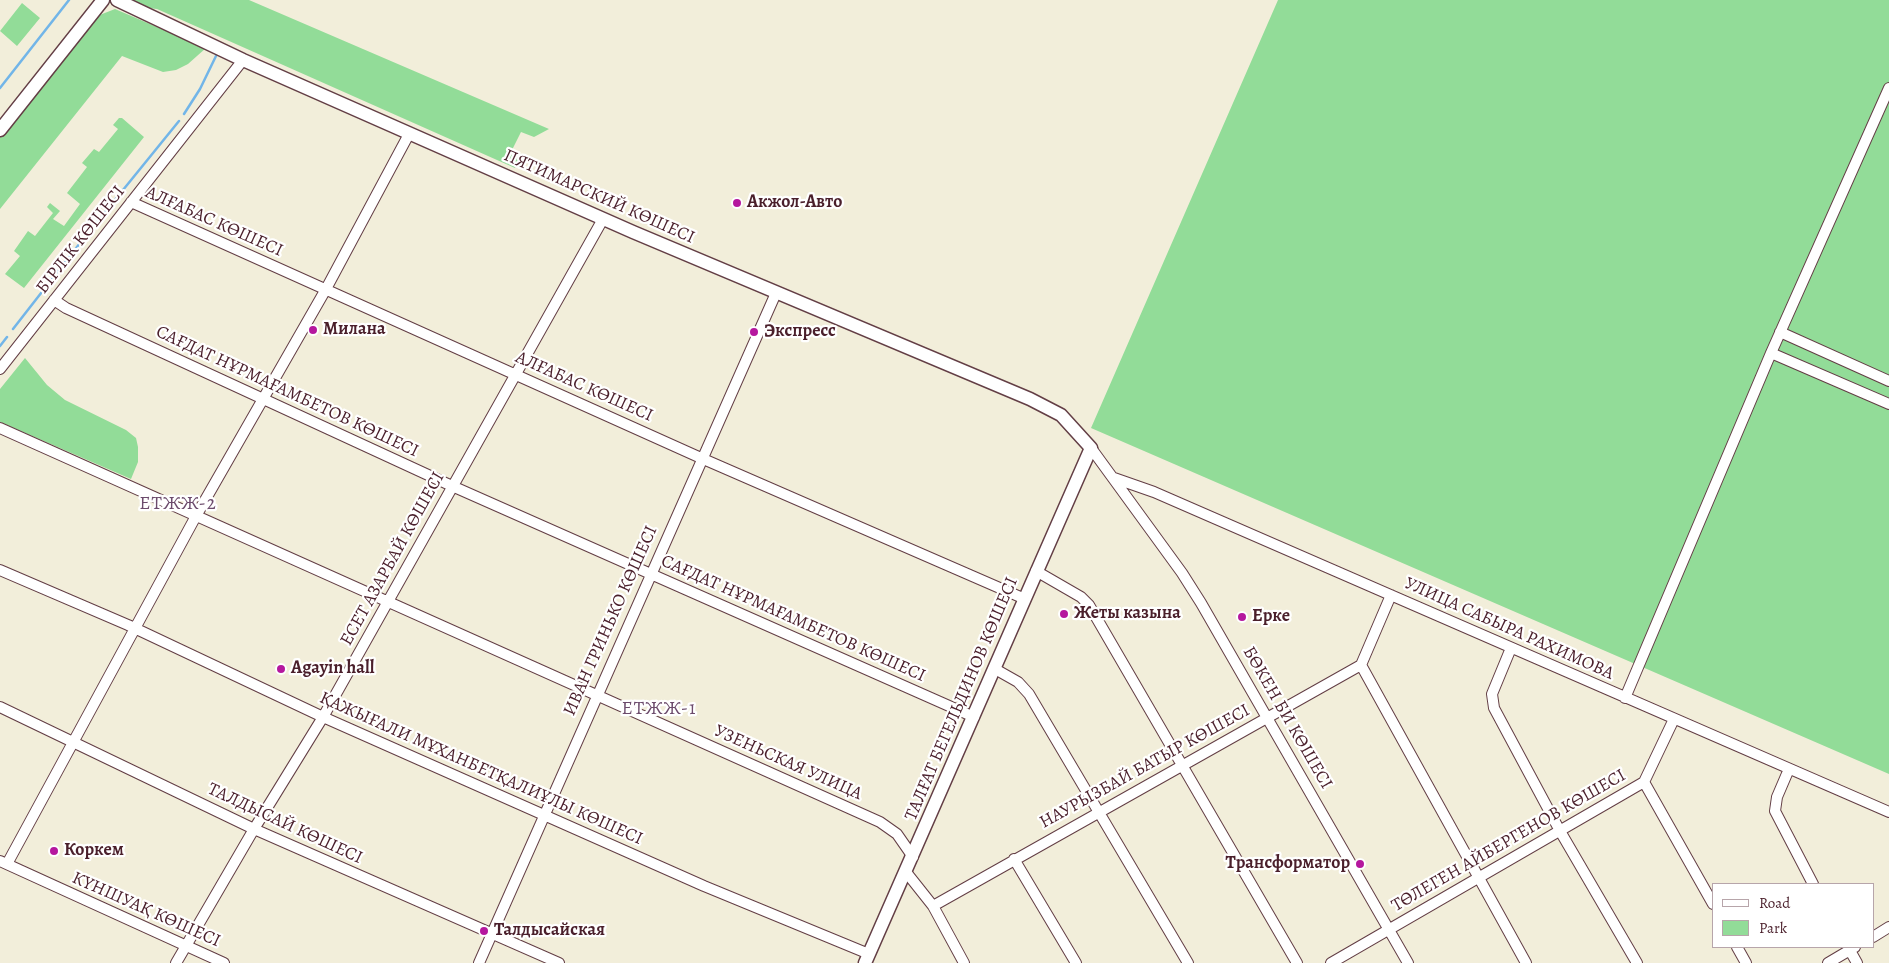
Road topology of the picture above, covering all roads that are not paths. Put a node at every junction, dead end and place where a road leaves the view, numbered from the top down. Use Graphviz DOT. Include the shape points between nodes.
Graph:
graph roads {
  1 [pos="93,0"];
  2 [pos="103,0"];
  3 [pos="117,0"];
  4 [pos="243,60"];
  5 [pos="1889,88"];
  6 [pos="0,118"];
  7 [pos="0,130"];
  8 [pos="409,134"];
  9 [pos="131,202"];
  10 [pos="603,219"];
  11 [pos="326,289"];
  12 [pos="776,293"];
  13 [pos="54,300"];
  14 [pos="1780,332"];
  15 [pos="1771,353"];
  16 [pos="0,369"];
  17 [pos="518,374"];
  18 [pos="1889,381"];
  19 [pos="262,398"];
  20 [pos="1889,404"];
  21 [pos="0,428"];
  22 [pos="1091,448"];
  23 [pos="702,458"];
  24 [pos="1114,478"];
  25 [pos="452,486"];
  26 [pos="196,516"];
  27 [pos="0,570"];
  28 [pos="1036,571"];
  29 [pos="650,574"];
  30 [pos="1391,595"];
  31 [pos="1025,599"];
  32 [pos="388,603"];
  33 [pos="135,628"];
  34 [pos="1511,648"];
  35 [pos="1361,665"];
  36 [pos="995,670"];
  37 [pos="596,695"];
  38 [pos="1625,698"];
  39 [pos="0,707"];
  40 [pos="1268,716"];
  41 [pos="323,717"];
  42 [pos="974,717"];
  43 [pos="1674,719"];
  44 [pos="73,742"];
  45 [pos="1183,765"];
  46 [pos="1789,769"];
  47 [pos="1644,782"];
  48 [pos="1100,811"];
  49 [pos="1889,812"];
  50 [pos="544,814"];
  51 [pos="254,829"];
  52 [pos="1560,831"];
  53 [pos="912,857"];
  54 [pos="1014,859"];
  55 [pos="3,863"];
  56 [pos="906,872"];
  57 [pos="1479,877"];
  58 [pos="1813,883"];
  59 [pos="1712,902"];
  60 [pos="933,906"];
  61 [pos="1889,927"];
  62 [pos="1388,929"];
  63 [pos="492,934"];
  64 [pos="1874,935"];
  65 [pos="186,947"];
  66 [pos="1738,948"];
  67 [pos="1851,948"];
  68 [pos="868,958"];
  69 [pos="176,963"];
  70 [pos="224,963"];
  71 [pos="479,963"];
  72 [pos="559,963"];
  73 [pos="964,963"];
  74 [pos="1076,963"];
  75 [pos="1188,963"];
  76 [pos="1297,963"];
  77 [pos="1331,963"];
  78 [pos="1408,963"];
  79 [pos="1526,963"];
  80 [pos="1637,963"];
  81 [pos="1746,963"];
  82 [pos="1828,963"];
  83 [pos="1857,963"];
  1 -- 6 [label="main road"];
  2 -- 7 [label="main road"];
  3 -- 4 [label="main road, ПЯТИМАРСКИЙ КӨШЕСІ"];
  4 -- 8 [label="main road, ПЯТИМАРСКИЙ КӨШЕСІ"];
  4 -- 9 [label="street, БІРЛІК КӨШЕСІ"];
  5 -- 14 [label="street"];
  8 -- 10 [label="main road, ПЯТИМАРСКИЙ КӨШЕСІ"];
  8 -- 11 [label="street"];
  9 -- 11 [label="street, АЛҒАБАС КӨШЕСІ"];
  9 -- 13 [label="street, БІРЛІК КӨШЕСІ"];
  10 -- 12 [label="main road, ПЯТИМАРСКИЙ КӨШЕСІ"];
  10 -- 17 [label="street, ЕСЕТ АЗАРБАЙ КӨШЕСІ"];
  11 -- 17 [label="street, АЛҒАБАС КӨШЕСІ"];
  11 -- 19 [label="street"];
  12 -- 22 [label="main road, ПЯТИМАРСКИЙ КӨШЕСІ" via="1030,399 1056,412"];
  12 -- 23 [label="street, ИВАН ГРИНЬКО КӨШЕСІ"];
  13 -- 16 [label="street, БІРЛІК КӨШЕСІ"];
  13 -- 19 [label="street, САҒДАТ НҰРМАҒАМБЕТОВ КӨШЕСІ"];
  14 -- 15 [label="street"];
  14 -- 18 [label="street"];
  15 -- 20 [label="street"];
  15 -- 38 [label="street"];
  17 -- 23 [label="street, АЛҒАБАС КӨШЕСІ"];
  17 -- 25 [label="street, ЕСЕТ АЗАРБАЙ КӨШЕСІ"];
  19 -- 25 [label="street, САҒДАТ НҰРМАҒАМБЕТОВ КӨШЕСІ"];
  19 -- 26 [label="street"];
  21 -- 26 [label="street, УЗЕНЬСКАЯ УЛИЦА"];
  22 -- 24 [label="street, БӨКЕН БИ КӨШЕСІ"];
  22 -- 28 [label="main road, ТАЛҒАТ БЕГЕЛЬДИНОВ КӨШЕСІ"];
  23 -- 29 [label="street, ИВАН ГРИНЬКО КӨШЕСІ"];
  23 -- 31 [label="street, АЛҒАБАС КӨШЕСІ"];
  24 -- 30 [label="street, УЛИЦА САБЫРА РАХИМОВА" via="1154,492"];
  24 -- 40 [label="street, БӨКЕН БИ КӨШЕСІ" via="1182,573"];
  25 -- 29 [label="street, САҒДАТ НҰРМАҒАМБЕТОВ КӨШЕСІ"];
  25 -- 32 [label="street, ЕСЕТ АЗАРБАЙ КӨШЕСІ"];
  26 -- 32 [label="street, УЗЕНЬСКАЯ УЛИЦА"];
  26 -- 33 [label="street"];
  27 -- 33 [label="street, ҚАЖЫҒАЛИ МҰХАНБЕТҚАЛИҰЛЫ КӨШЕСІ"];
  28 -- 31 [label="main road, ТАЛҒАТ БЕГЕЛЬДИНОВ КӨШЕСІ"];
  28 -- 45 [label="street" via="1086,601"];
  29 -- 37 [label="street, ИВАН ГРИНЬКО КӨШЕСІ"];
  29 -- 42 [label="street, САҒДАТ НҰРМАҒАМБЕТОВ КӨШЕСІ"];
  30 -- 34 [label="street, УЛИЦА САБЫРА РАХИМОВА"];
  30 -- 35 [label="street"];
  31 -- 36 [label="main road, ТАЛҒАТ БЕГЕЛЬДИНОВ КӨШЕСІ"];
  32 -- 37 [label="street, УЗЕНЬСКАЯ УЛИЦА"];
  32 -- 41 [label="street, ЕСЕТ АЗАРБАЙ КӨШЕСІ"];
  33 -- 41 [label="street, ҚАЖЫҒАЛИ МҰХАНБЕТҚАЛИҰЛЫ КӨШЕСІ"];
  33 -- 44 [label="street"];
  34 -- 38 [label="street, УЛИЦА САБЫРА РАХИМОВА"];
  34 -- 52 [label="street" via="1494,687 1492,701"];
  35 -- 40 [label="street, НАУРЫЗБАЙ БАТЫР КӨШЕСІ"];
  35 -- 57 [label="street"];
  36 -- 42 [label="main road, ТАЛҒАТ БЕГЕЛЬДИНОВ КӨШЕСІ"];
  36 -- 48 [label="street" via="1027,690"];
  37 -- 50 [label="street, ИВАН ГРИНЬКО КӨШЕСІ"];
  37 -- 53 [label="street, УЗЕНЬСКАЯ УЛИЦА" via="888,826 898,834"];
  38 -- 43 [label="street, УЛИЦА САБЫРА РАХИМОВА"];
  39 -- 44 [label="street, ТАЛДЫСАЙ КӨШЕСІ"];
  40 -- 45 [label="street, НАУРЫЗБАЙ БАТЫР КӨШЕСІ"];
  40 -- 62 [label="street, БӨКЕН БИ КӨШЕСІ"];
  41 -- 50 [label="street, ҚАЖЫҒАЛИ МҰХАНБЕТҚАЛИҰЛЫ КӨШЕСІ"];
  41 -- 51 [label="street, ЕСЕТ АЗАРБАЙ КӨШЕСІ"];
  42 -- 53 [label="main road, ТАЛҒАТ БЕГЕЛЬДИНОВ КӨШЕСІ"];
  43 -- 46 [label="street, УЛИЦА САБЫРА РАХИМОВА"];
  43 -- 47 [label="street, ТӨЛЕГЕН АЙБЕРГЕНОВ КӨШЕСІ"];
  44 -- 51 [label="street, ТАЛДЫСАЙ КӨШЕСІ"];
  44 -- 55 [label="street"];
  45 -- 48 [label="street, НАУРЫЗБАЙ БАТЫР КӨШЕСІ"];
  45 -- 76 [label="street"];
  46 -- 49 [label="street, УЛИЦА САБЫРА РАХИМОВА"];
  46 -- 58 [label="street" via="1777,796 1775,811"];
  47 -- 52 [label="street, ТӨЛЕГЕН АЙБЕРГЕНОВ КӨШЕСІ"];
  47 -- 59 [label="street"];
  48 -- 54 [label="street, НАУРЫЗБАЙ БАТЫР КӨШЕСІ"];
  48 -- 75 [label="street"];
  50 -- 63 [label="street, ИВАН ГРИНЬКО КӨШЕСІ"];
  50 -- 68 [label="street, ҚАЖЫҒАЛИ МҰХАНБЕТҚАЛИҰЛЫ КӨШЕСІ"];
  51 -- 63 [label="street, ТАЛДЫСАЙ КӨШЕСІ"];
  51 -- 65 [label="street, ЕСЕТ АЗАРБАЙ КӨШЕСІ"];
  52 -- 57 [label="street, ТӨЛЕГЕН АЙБЕРГЕНОВ КӨШЕСІ"];
  52 -- 80 [label="street"];
  53 -- 56 [label="main road, ТАЛҒАТ БЕГЕЛЬДИНОВ КӨШЕСІ"];
  54 -- 60 [label="street, НАУРЫЗБАЙ БАТЫР КӨШЕСІ"];
  54 -- 74 [label="street"];
  55 -- 65 [label="street, КҮНШУАҚ КӨШЕСІ"];
  56 -- 60 [label="street"];
  56 -- 68 [label="main road, ТАЛҒАТ БЕГЕЛЬДИНОВ КӨШЕСІ"];
  57 -- 62 [label="street, ТӨЛЕГЕН АЙБЕРГЕНОВ КӨШЕСІ"];
  57 -- 79 [label="street"];
  60 -- 73 [label="street"];
  61 -- 64 [label="street"];
  62 -- 77 [label="street, ТӨЛЕГЕН АЙБЕРГЕНОВ КӨШЕСІ"];
  62 -- 78 [label="street, БӨКЕН БИ КӨШЕСІ"];
  63 -- 71 [label="street, ИВАН ГРИНЬКО КӨШЕСІ"];
  63 -- 72 [label="street, ТАЛДЫСАЙ КӨШЕСІ"];
  65 -- 69 [label="street, ЕСЕТ АЗАРБАЙ КӨШЕСІ"];
  65 -- 70 [label="street, КҮНШУАҚ КӨШЕСІ"];
  66 -- 81 [label="street"];
  67 -- 82 [label="street"];
  67 -- 83 [label="street"];
}
